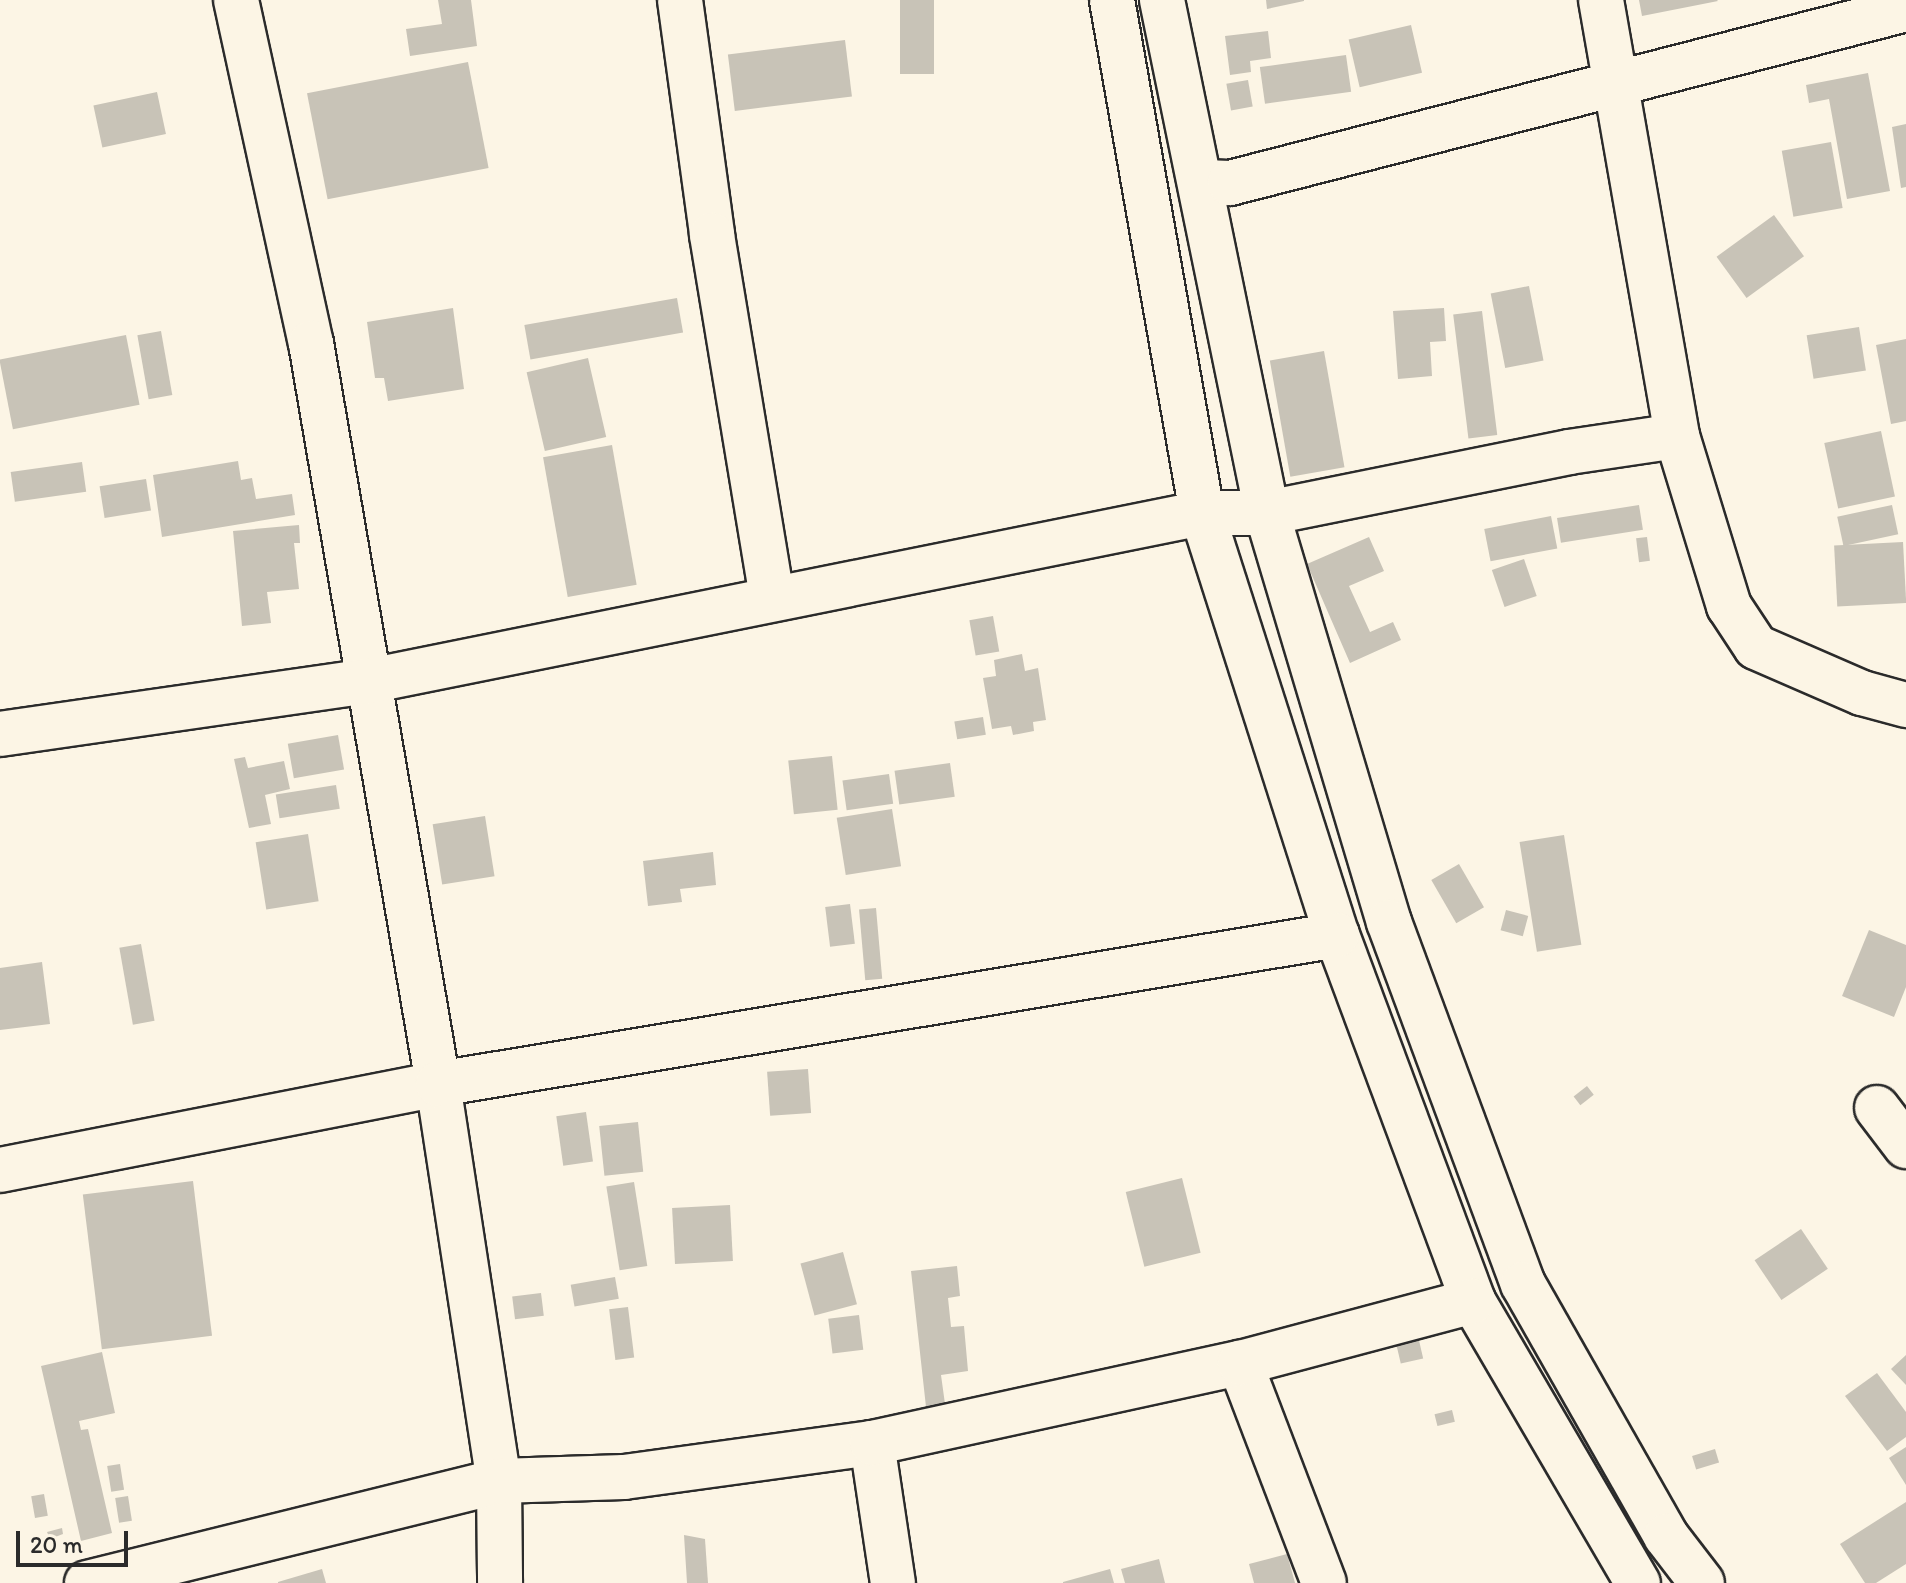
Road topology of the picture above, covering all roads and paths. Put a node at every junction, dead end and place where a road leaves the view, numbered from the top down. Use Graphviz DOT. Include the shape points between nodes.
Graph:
graph roads {
  1 [pos="236,0"];
  2 [pos="680,0"];
  3 [pos="1112,0"];
  4 [pos="1162,0"];
  5 [pos="1601,0"];
  6 [pos="1906,9"];
  7 [pos="1618,85"];
  8 [pos="1203,182"];
  9 [pos="1677,436"];
  10 [pos="1202,513"];
  11 [pos="1267,513"];
  12 [pos="772,598"];
  13 [pos="369,681"];
  14 [pos="1906,705"];
  15 [pos="0,734"];
  16 [pos="1337,935"];
  17 [pos="438,1084"];
  18 [pos="1877,1108"];
  19 [pos="1906,1146"];
  20 [pos="0,1170"];
  21 [pos="1473,1301"];
  22 [pos="1240,1363"];
  23 [pos="872,1443"];
  24 [pos="499,1481"];
  25 [pos="87,1583"];
  26 [pos="500,1583"];
  27 [pos="893,1583"];
  28 [pos="1324,1583"];
  29 [pos="1638,1583"];
  30 [pos="1702,1583"];
  1 -- 13 [label="street" via="311,343"];
  2 -- 12 [label="street" via="712,235"];
  3 -- 10 [label="street"];
  4 -- 8 [label="street"];
  5 -- 7 [label="street"];
  6 -- 7 [label="street"];
  7 -- 8 [label="street" via="1230,183"];
  7 -- 9 [label="street"];
  8 -- 11 [label="street"];
  9 -- 11 [label="street" via="1569,452"];
  9 -- 14 [label="street" via="1729,606 1756,647 1862,693"];
  10 -- 11 [label="street"];
  10 -- 12 [label="street"];
  10 -- 16 [label="street"];
  11 -- 30 [label="street" via="1389,922 1523,1284 1666,1536"];
  12 -- 13 [label="street"];
  13 -- 15 [label="street"];
  13 -- 17 [label="street"];
  16 -- 17 [label="street"];
  16 -- 21 [label="street"];
  17 -- 20 [label="street"];
  17 -- 24 [label="street"];
  18 -- 19 [label="street"];
  21 -- 22 [label="street"];
  21 -- 29 [label="street"];
  22 -- 23 [label="street"];
  22 -- 28 [label="street"];
  23 -- 24 [label="street" via="624,1477"];
  23 -- 27 [label="street"];
  24 -- 25 [label="street"];
  24 -- 26 [label="street"];
}
